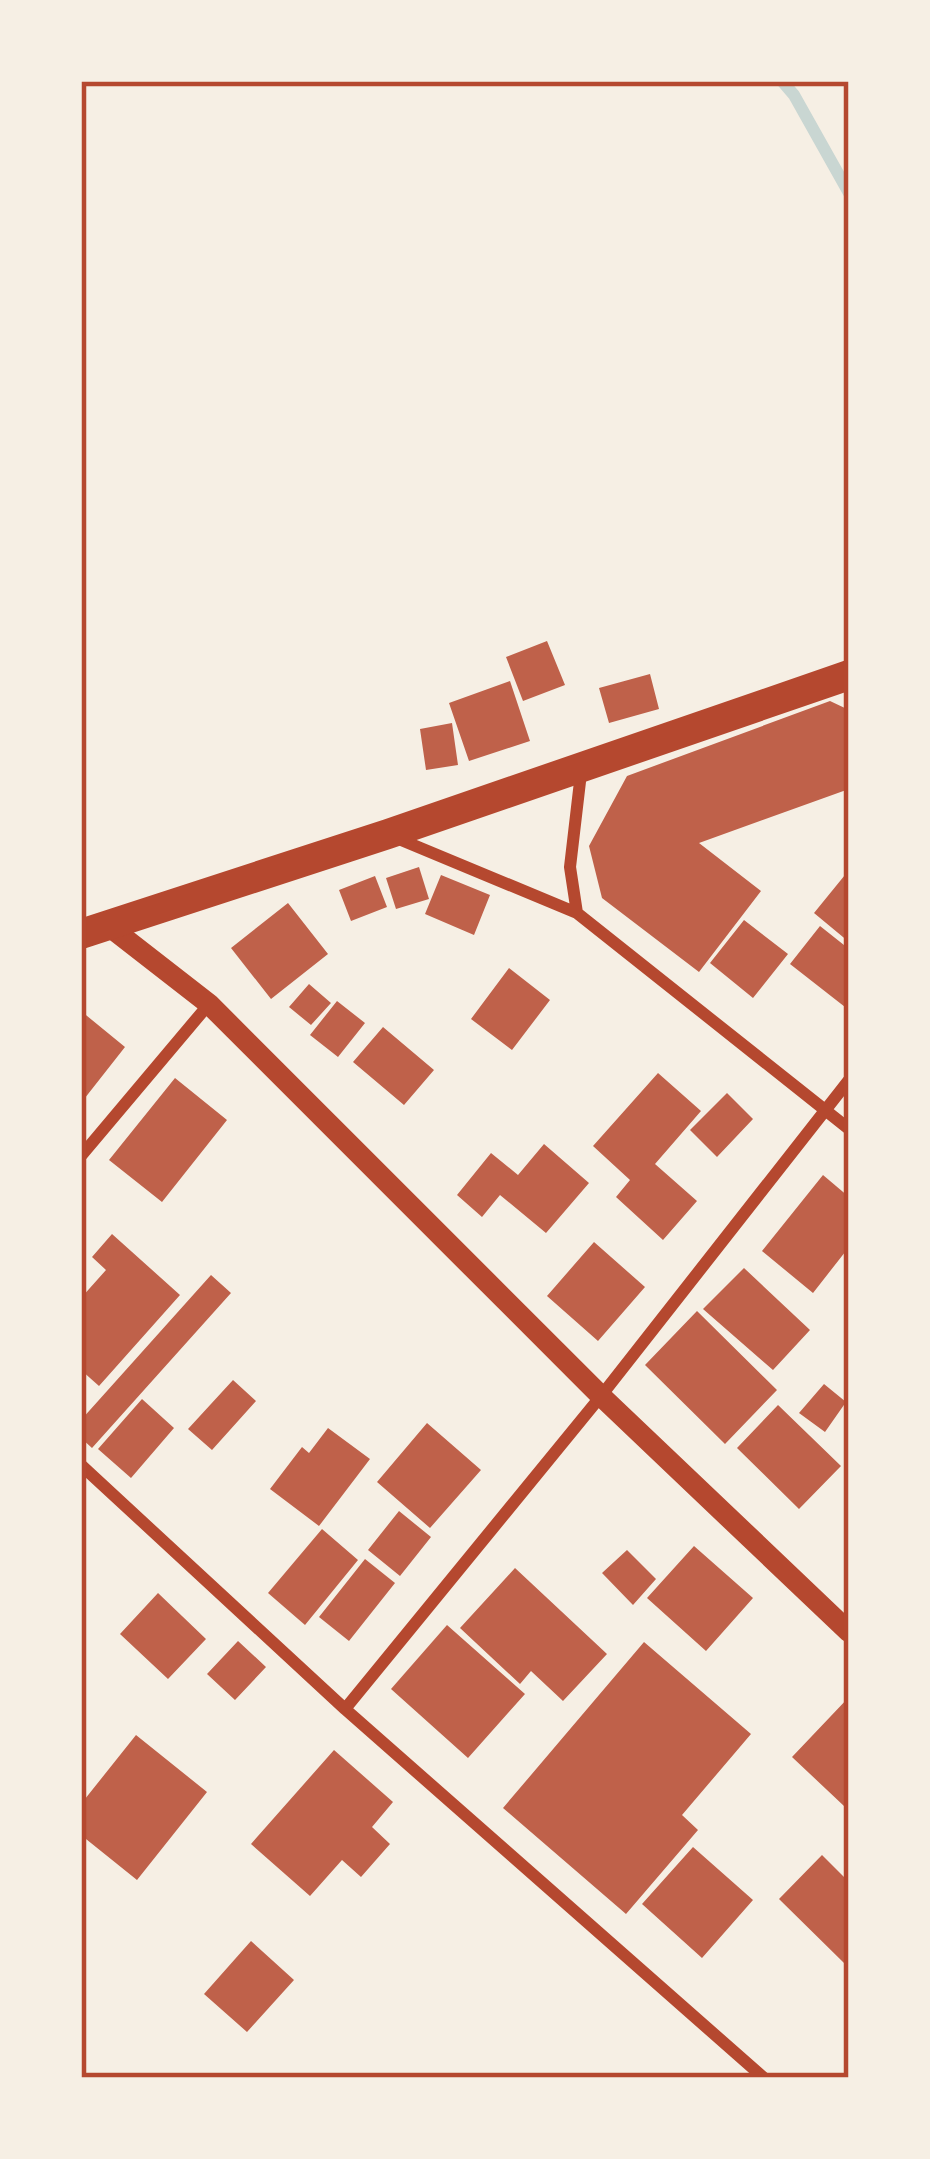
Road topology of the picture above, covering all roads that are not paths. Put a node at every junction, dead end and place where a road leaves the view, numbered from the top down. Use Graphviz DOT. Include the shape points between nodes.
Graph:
graph roads {
  1 [pos="849,675"];
  2 [pos="582,766"];
  3 [pos="388,834"];
  4 [pos="577,914"];
  5 [pos="95,930"];
  6 [pos="209,1004"];
  7 [pos="849,1080"];
  8 [pos="827,1110"];
  9 [pos="849,1129"];
  10 [pos="81,1156"];
  11 [pos="601,1396"];
  12 [pos="81,1465"];
  13 [pos="849,1632"];
  14 [pos="345,1709"];
  15 [pos="764,2078"];
  1 -- 2 [label="main road"];
  2 -- 3 [label="main road"];
  2 -- 4 [label="street" via="570,867"];
  3 -- 4 [label="street"];
  3 -- 5 [label="main road"];
  4 -- 8 [label="street"];
  5 -- 6 [label="street"];
  6 -- 10 [label="street"];
  6 -- 11 [label="street"];
  7 -- 8 [label="street"];
  8 -- 9 [label="street"];
  8 -- 11 [label="street"];
  11 -- 13 [label="street"];
  11 -- 14 [label="street"];
  12 -- 14 [label="street"];
  14 -- 15 [label="street"];
}
